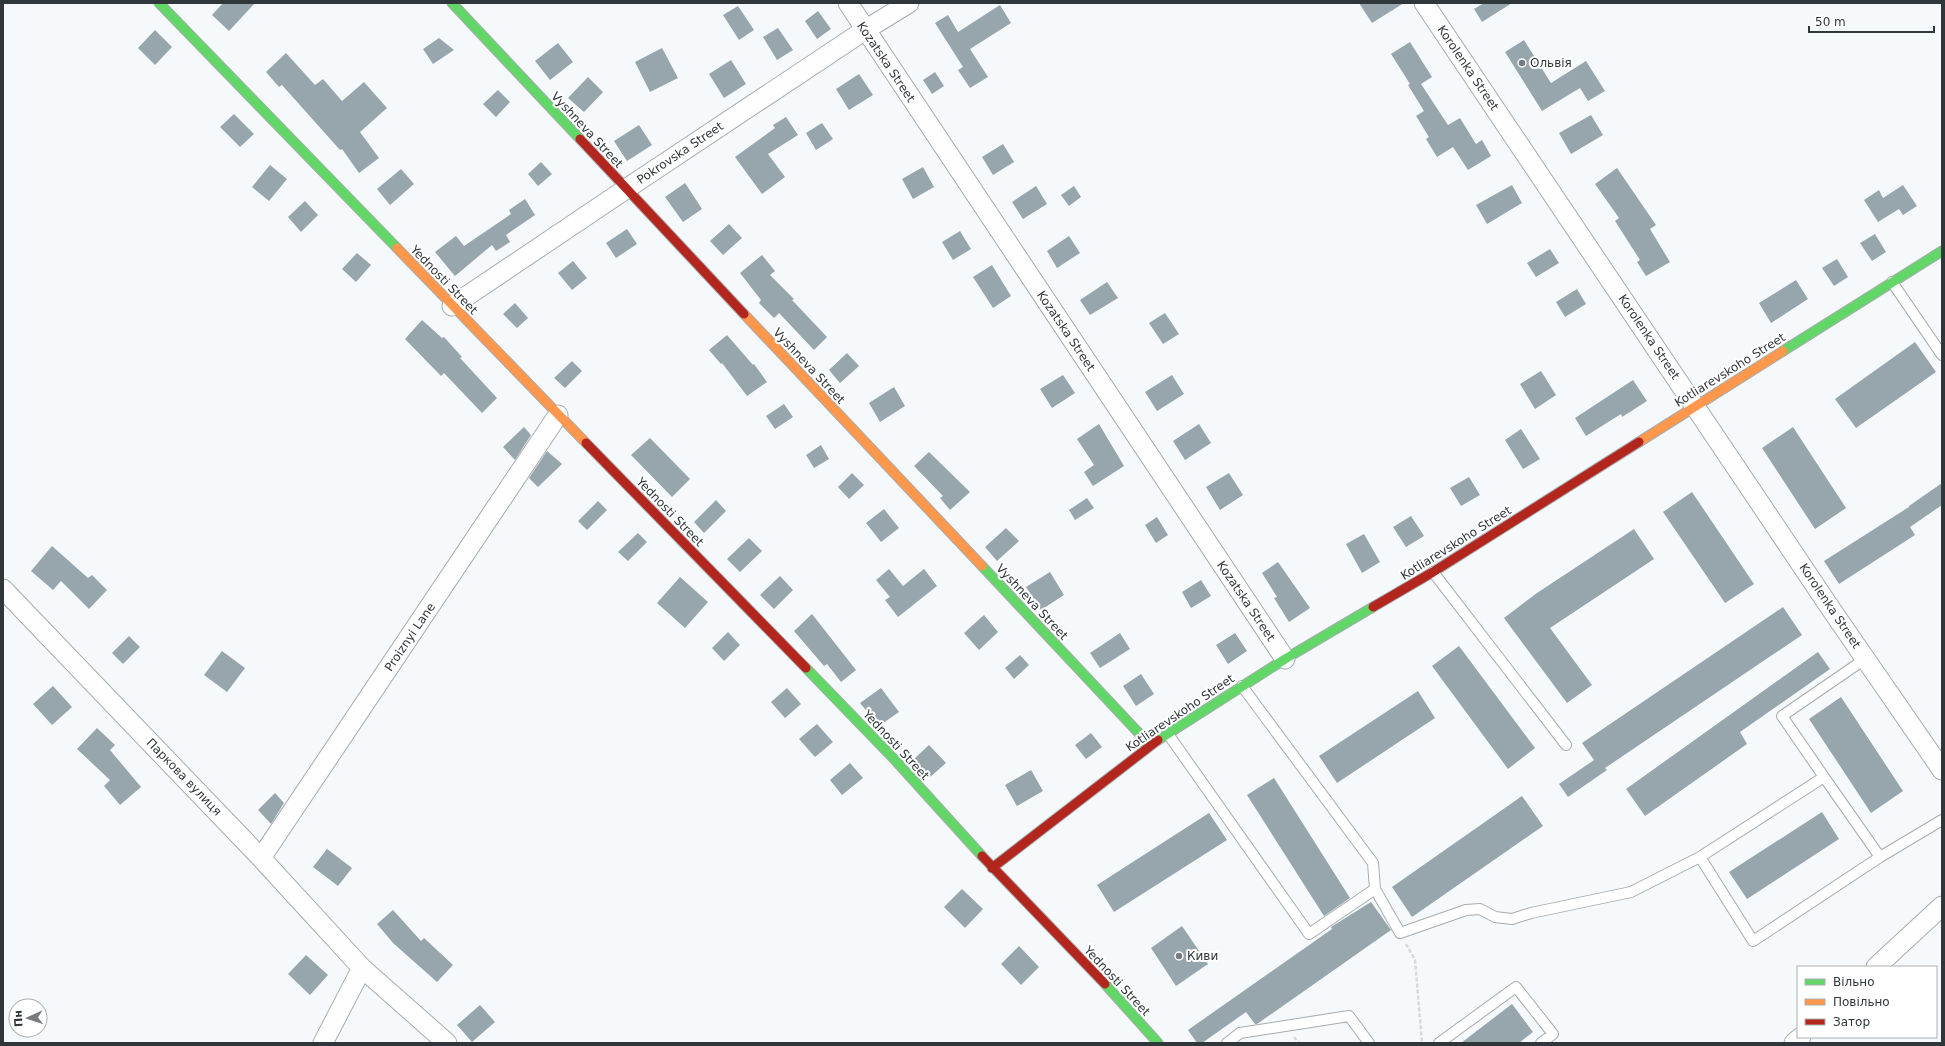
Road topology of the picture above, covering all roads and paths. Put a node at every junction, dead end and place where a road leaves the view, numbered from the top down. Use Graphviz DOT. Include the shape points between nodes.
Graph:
graph roads {
  1 [pos="159,3"];
  2 [pos="452,3"];
  3 [pos="848,3"];
  4 [pos="909,3"];
  5 [pos="1424,3"];
  6 [pos="865,30"];
  7 [pos="626,189"];
  8 [pos="1942,251"];
  9 [pos="1892,282"];
  10 [pos="452,306"];
  11 [pos="1942,355"];
  12 [pos="1696,406"];
  13 [pos="558,415"];
  14 [pos="1433,572"];
  15 [pos="3,589"];
  16 [pos="1285,659"];
  17 [pos="1865,659"];
  18 [pos="1242,686"];
  19 [pos="1168,734"];
  20 [pos="1150,745"];
  21 [pos="1566,745"];
  22 [pos="1942,770"];
  23 [pos="1824,777"];
  24 [pos="1942,820"];
  25 [pos="1700,857"];
  26 [pos="1880,857"];
  27 [pos="261,858"];
  28 [pos="992,868"];
  29 [pos="1375,888"];
  30 [pos="1942,906"];
  31 [pos="1400,933"];
  32 [pos="1877,966"];
  33 [pos="362,968"];
  34 [pos="323,1043"];
  35 [pos="447,1043"];
  36 [pos="1158,1043"];
  37 [pos="1227,1043"];
  38 [pos="1369,1043"];
  39 [pos="1422,1043"];
  40 [pos="1439,1043"];
  41 [pos="1541,1043"];
  1 -- 10 [label="street, Yednosti Street"];
  2 -- 7 [label="street, Vyshneva Street"];
  3 -- 6 [label="street, Kozatska Street"];
  4 -- 6 [label="street, Pokrovska Street"];
  5 -- 12 [label="street, Korolenka Street"];
  6 -- 7 [label="street, Pokrovska Street"];
  6 -- 16 [label="street, Kozatska Street"];
  7 -- 10 [label="street, Pokrovska Street"];
  7 -- 20 [label="street, Vyshneva Street"];
  8 -- 9 [label="street, Kotliarevskoho Street"];
  9 -- 11 [label="lane"];
  9 -- 12 [label="street, Kotliarevskoho Street"];
  10 -- 13 [label="street, Yednosti Street"];
  12 -- 14 [label="street, Kotliarevskoho Street"];
  12 -- 17 [label="street, Korolenka Street"];
  13 -- 27 [label="street, Proiznyi Lane"];
  13 -- 28 [label="street, Yednosti Street" via="895,760"];
  14 -- 16 [label="street, Kotliarevskoho Street"];
  14 -- 21 [label="lane"];
  15 -- 27 [label="street, Паркова вулиця"];
  16 -- 18 [label="street, Kotliarevskoho Street"];
  17 -- 22 [label="street, Korolenka Street"];
  17 -- 23 [label="lane" via="1782,716"];
  18 -- 19 [label="street, Kotliarevskoho Street"];
  18 -- 29 [label="lane" via="1373,863"];
  19 -- 20 [label="street, Kotliarevskoho Street"];
  19 -- 29 [label="lane" via="1309,934"];
  20 -- 28 [label="street, Kotliarevskoho Street"];
  23 -- 25 [label="lane"];
  23 -- 26 [label="lane"];
  24 -- 26 [label="lane"];
  25 -- 26 [label="lane" via="1752,941"];
  25 -- 31 [label="lane" via="1631,892 1512,919 1495,917 1480,909 1466,910"];
  27 -- 33 [label="street, Паркова вулиця"];
  28 -- 36 [label="street, Yednosti Street" via="1094,972"];
  29 -- 31 [label="lane"];
  30 -- 32 [label="street"];
  31 -- 39 [label="path" via="1415,960"];
  33 -- 34 [label="street"];
  33 -- 35 [label="street, Паркова вулиця"];
  37 -- 38 [label="lane" via="1240,1033 1349,1016"];
  40 -- 41 [label="lane" via="1516,987 1553,1034"];
}
